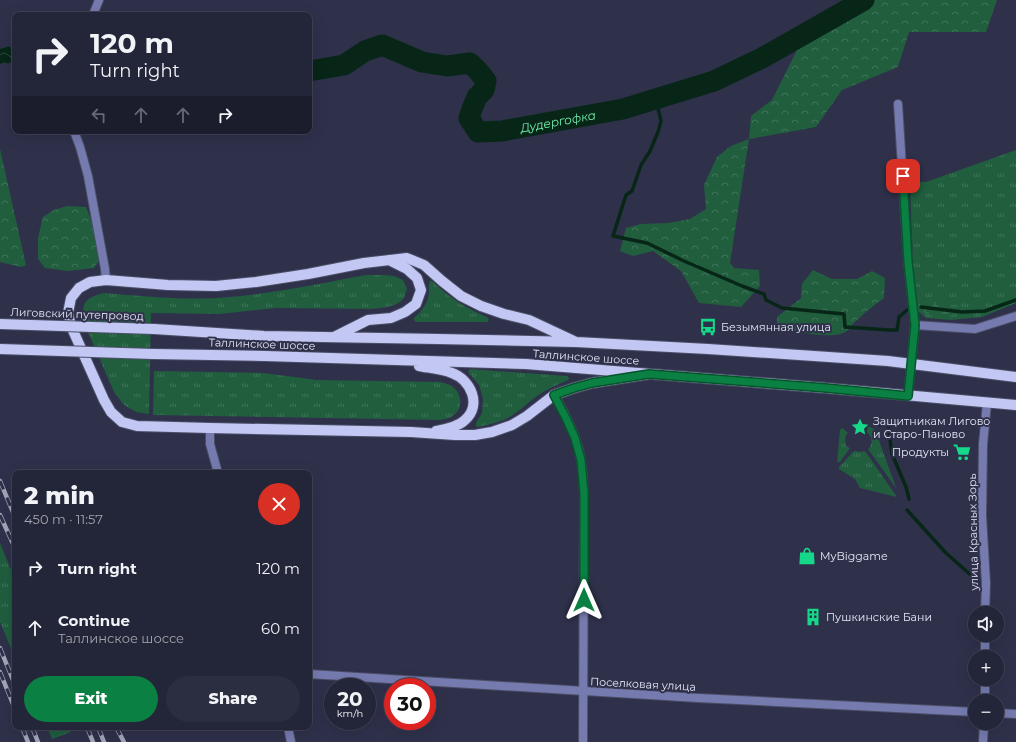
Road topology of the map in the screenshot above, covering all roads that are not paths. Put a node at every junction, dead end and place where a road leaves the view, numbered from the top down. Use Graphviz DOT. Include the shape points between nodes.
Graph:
graph roads {
  1 [pos="99,0"];
  2 [pos="94,12"];
  3 [pos="898,104"];
  4 [pos="75,134"];
  5 [pos="389,260"];
  6 [pos="106,280"];
  7 [pos="1016,316"];
  8 [pos="0,324"];
  9 [pos="915,325"];
  10 [pos="154,329"];
  11 [pos="332,338"];
  12 [pos="576,342"];
  13 [pos="0,349"];
  14 [pos="395,360"];
  15 [pos="912,363"];
  16 [pos="649,374"];
  17 [pos="1016,377"];
  18 [pos="554,395"];
  19 [pos="908,396"];
  20 [pos="987,403"];
  21 [pos="1016,406"];
  22 [pos="210,428"];
  23 [pos="428,433"];
  24 [pos="217,470"];
  25 [pos="985,606"];
  26 [pos="312,674"];
  27 [pos="583,692"];
  28 [pos="968,712"];
  29 [pos="1004,713"];
  30 [pos="1016,714"];
  31 [pos="289,730"];
  32 [pos="984,730"];
  33 [pos="291,742"];
  34 [pos="583,742"];
  35 [pos="983,742"];
  1 -- 2 [label="street"];
  3 -- 9 [label="street" via="908,262"];
  4 -- 6 [label="street" via="89,183"];
  5 -- 6 [label="main road" via="216,286"];
  5 -- 11 [label="main road" via="407,269 417,278 421,290 416,304 391,318 368,320"];
  5 -- 12 [label="main road" via="407,258 424,265 461,296 481,306 529,320"];
  6 -- 22 [label="main road" via="90,282 79,288 71,298 68,313 70,326 111,412 122,422 137,426"];
  7 -- 9 [label="street" via="975,329"];
  8 -- 10 [label="main road, Лиговский путепровод, bridge"];
  9 -- 15 [label="street"];
  10 -- 11 [label="main road, Таллинское шоссе"];
  11 -- 12 [label="main road, Таллинское шоссе"];
  12 -- 15 [label="main road, Таллинское шоссе"];
  13 -- 14 [label="main road, Таллинское шоссе, bridge"];
  14 -- 16 [label="main road, Таллинское шоссе" via="526,364"];
  14 -- 23 [label="main road" via="452,373 470,388 474,400 472,411 465,420 455,426"];
  15 -- 17 [label="main road, Таллинское шоссе"];
  15 -- 19 [label="street"];
  16 -- 18 [label="main road" via="592,383"];
  16 -- 19 [label="main road, Таллинское шоссе"];
  18 -- 23 [label="main road" via="512,425 492,432 475,435"];
  18 -- 27 [label="street" via="575,438 581,460 584,493"];
  19 -- 20 [label="main road, Таллинское шоссе"];
  20 -- 21 [label="main road, Таллинское шоссе"];
  20 -- 25 [label="street, улица Красных Зорь" via="983,444 982,516"];
  22 -- 23 [label="main road"];
  22 -- 24 [label="street" via="210,444"];
  26 -- 27 [label="street, Поселковая улица"];
  27 -- 28 [label="street, Поселковая улица"];
  27 -- 34 [label="street"];
  29 -- 30 [label="street"];
  31 -- 33 [label="street"];
  32 -- 35 [label="street"];
}
